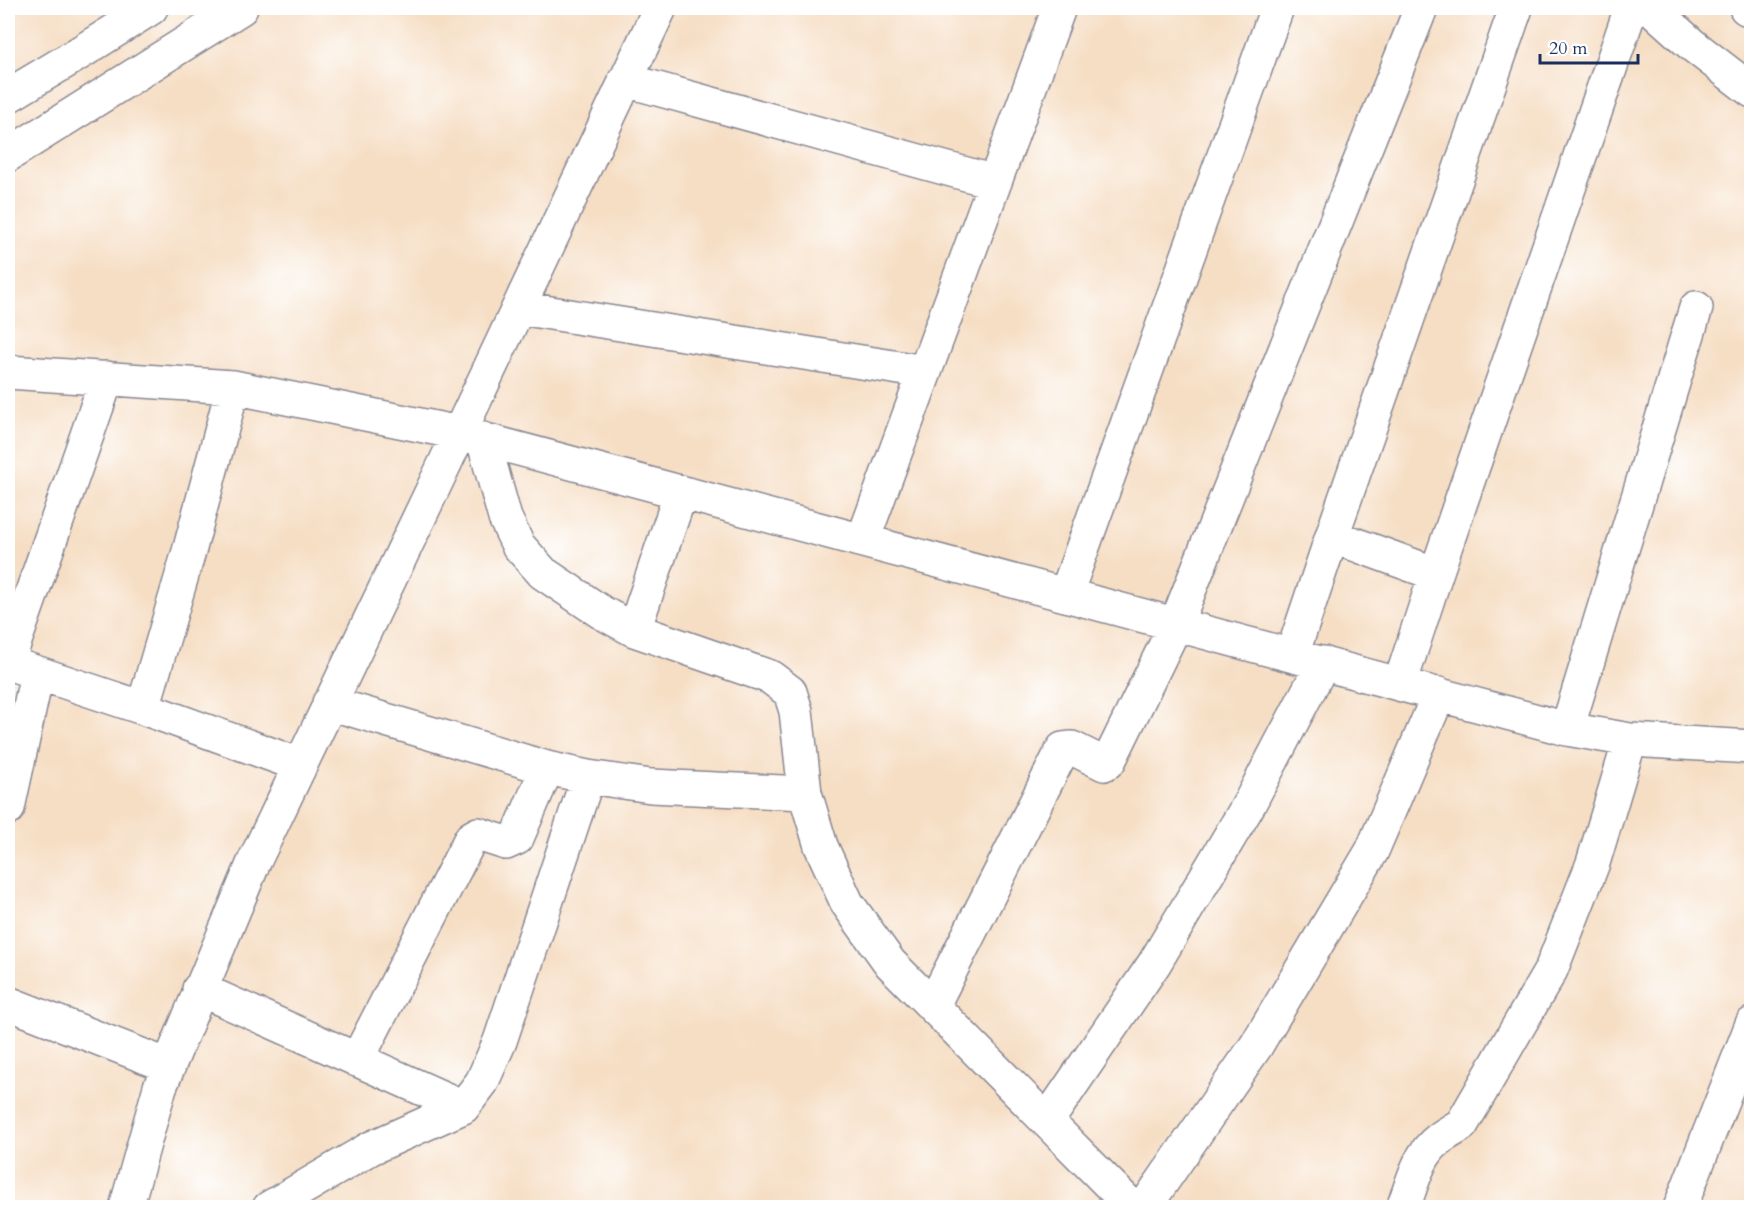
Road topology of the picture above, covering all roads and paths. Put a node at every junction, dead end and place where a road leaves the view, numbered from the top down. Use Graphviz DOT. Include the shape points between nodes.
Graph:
graph roads {
  1 [pos="115,8"];
  2 [pos="151,8"];
  3 [pos="241,8"];
  4 [pos="660,8"];
  5 [pos="1059,8"];
  6 [pos="1277,8"];
  7 [pos="1421,8"];
  8 [pos="1516,8"];
  9 [pos="1631,8"];
  10 [pos="1652,8"];
  11 [pos="1746,8"];
  12 [pos="1752,11"];
  13 [pos="73,57"];
  14 [pos="625,80"];
  15 [pos="1752,91"];
  16 [pos="8,96"];
  17 [pos="8,154"];
  18 [pos="995,182"];
  19 [pos="519,308"];
  20 [pos="1696,308"];
  21 [pos="8,372"];
  22 [pos="925,372"];
  23 [pos="107,378"];
  24 [pos="233,387"];
  25 [pos="471,436"];
  26 [pos="681,492"];
  27 [pos="1332,536"];
  28 [pos="863,540"];
  29 [pos="1436,574"];
  30 [pos="1066,594"];
  31 [pos="1176,624"];
  32 [pos="634,630"];
  33 [pos="1308,659"];
  34 [pos="17,666"];
  35 [pos="1400,684"];
  36 [pos="1439,694"];
  37 [pos="329,703"];
  38 [pos="143,708"];
  39 [pos="1567,729"];
  40 [pos="1630,740"];
  41 [pos="1752,747"];
  42 [pos="300,765"];
  43 [pos="547,768"];
  44 [pos="588,777"];
  45 [pos="805,793"];
  46 [pos="8,808"];
  47 [pos="199,990"];
  48 [pos="8,1003"];
  49 [pos="933,1005"];
  50 [pos="1752,1024"];
  51 [pos="357,1060"];
  52 [pos="169,1066"];
  53 [pos="463,1107"];
  54 [pos="1047,1121"];
  55 [pos="126,1208"];
  56 [pos="269,1208"];
  57 [pos="1133,1208"];
  58 [pos="1144,1208"];
  59 [pos="1403,1208"];
  60 [pos="1680,1208"];
  1 -- 13 [label="main road"];
  2 -- 13 [label="main road"];
  3 -- 17 [label="main road"];
  4 -- 14 [label="main road"];
  5 -- 18 [label="main road"];
  6 -- 30 [label="main road"];
  7 -- 31 [label="main road"];
  8 -- 27 [label="main road"];
  9 -- 29 [label="main road"];
  10 -- 15 [label="main road"];
  11 -- 12 [label="main road"];
  13 -- 16 [label="main road"];
  14 -- 18 [label="main road"];
  14 -- 19 [label="main road"];
  18 -- 22 [label="main road"];
  19 -- 22 [label="main road"];
  19 -- 25 [label="main road"];
  20 -- 39 [label="main road"];
  21 -- 23 [label="main road"];
  22 -- 28 [label="main road"];
  23 -- 24 [label="main road"];
  23 -- 34 [label="main road"];
  24 -- 25 [label="main road"];
  24 -- 38 [label="main road"];
  25 -- 26 [label="main road"];
  25 -- 32 [label="main road" via="518,545 543,573"];
  25 -- 37 [label="main road"];
  26 -- 28 [label="main road"];
  26 -- 32 [label="main road"];
  27 -- 29 [label="main road"];
  27 -- 33 [label="main road"];
  28 -- 30 [label="main road"];
  29 -- 35 [label="main road"];
  30 -- 31 [label="main road"];
  31 -- 33 [label="main road"];
  31 -- 49 [label="main road" via="1109,761 1104,764 1072,747 1063,749"];
  32 -- 45 [label="main road" via="771,677 790,692 796,711"];
  33 -- 35 [label="main road"];
  33 -- 54 [label="main road" via="1248,806 1154,964"];
  34 -- 38 [label="main road"];
  34 -- 46 [label="main road"];
  35 -- 36 [label="main road"];
  36 -- 39 [label="main road"];
  36 -- 58 [label="main road" via="1372,851 1256,1047"];
  37 -- 42 [label="main road"];
  37 -- 43 [label="main road"];
  38 -- 42 [label="main road"];
  39 -- 40 [label="main road"];
  40 -- 41 [label="main road"];
  40 -- 59 [label="main road" via="1593,863 1551,970 1462,1124 1428,1149"];
  42 -- 47 [label="main road"];
  43 -- 44 [label="main road"];
  43 -- 51 [label="main road" via="517,838 506,843 478,834 471,838"];
  44 -- 45 [label="main road" via="651,786"];
  44 -- 53 [label="main road" via="500,1041 482,1082"];
  45 -- 49 [label="main road" via="821,846 847,903 890,963"];
  47 -- 51 [label="main road"];
  47 -- 52 [label="main road"];
  48 -- 52 [label="main road"];
  49 -- 54 [label="main road"];
  50 -- 60 [label="main road"];
  51 -- 53 [label="main road"];
  52 -- 55 [label="main road"];
  53 -- 56 [label="main road" via="371,1148"];
  54 -- 57 [label="main road"];
}
